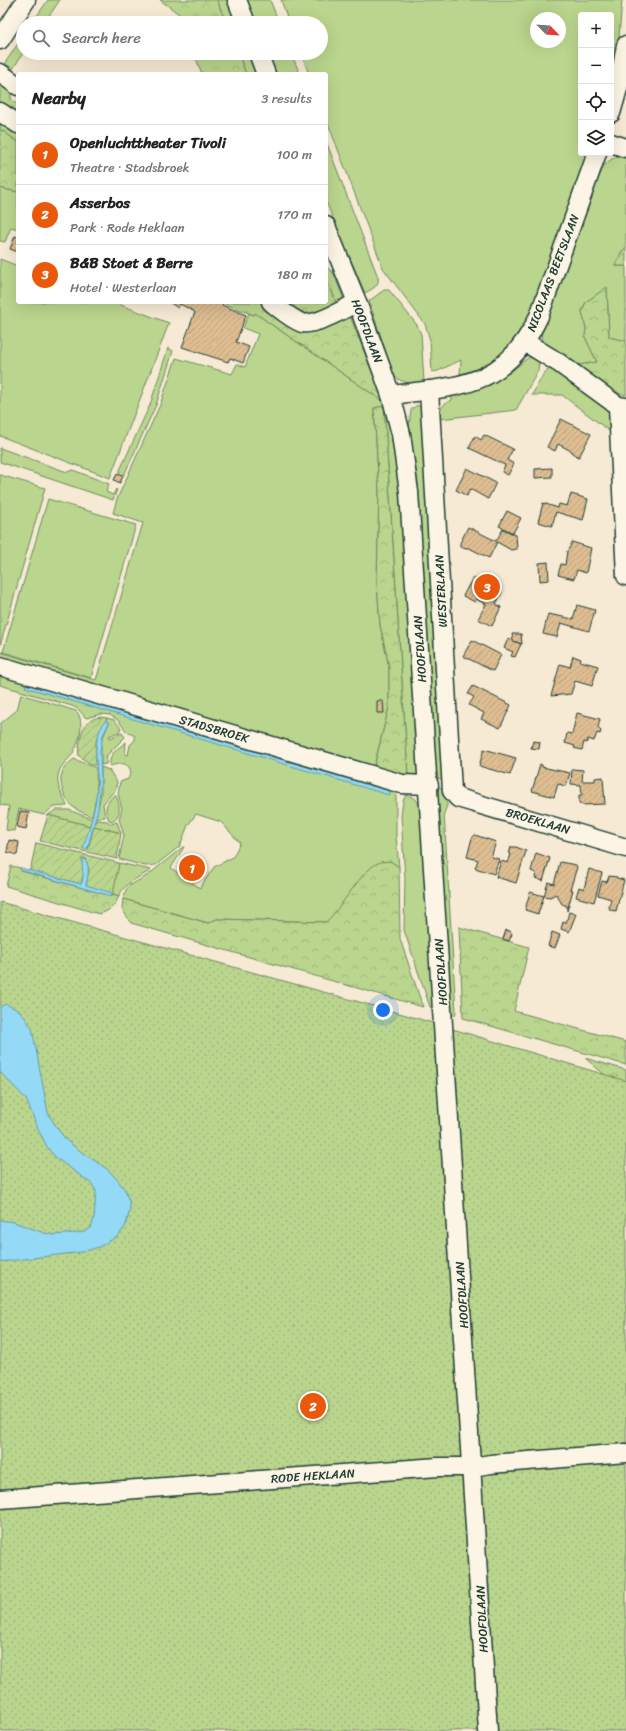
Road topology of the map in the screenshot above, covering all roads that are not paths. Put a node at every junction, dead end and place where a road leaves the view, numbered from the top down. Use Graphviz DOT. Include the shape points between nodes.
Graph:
graph roads {
  1 [pos="26,0"];
  2 [pos="237,0"];
  3 [pos="243,16"];
  4 [pos="0,40"];
  5 [pos="626,45"];
  6 [pos="261,60"];
  7 [pos="265,72"];
  8 [pos="0,73"];
  9 [pos="16,85"];
  10 [pos="614,102"];
  11 [pos="0,112"];
  12 [pos="16,123"];
  13 [pos="614,144"];
  14 [pos="626,148"];
  15 [pos="597,156"];
  16 [pos="328,231"];
  17 [pos="357,302"];
  18 [pos="274,304"];
  19 [pos="525,342"];
  20 [pos="429,390"];
  21 [pos="391,395"];
  22 [pos="622,407"];
  23 [pos="626,576"];
  24 [pos="0,666"];
  25 [pos="429,784"];
  26 [pos="452,791"];
  27 [pos="626,848"];
  28 [pos="626,1453"];
  29 [pos="472,1467"];
  30 [pos="0,1499"];
  31 [pos="488,1731"];
  1 -- 4 [label="street"];
  2 -- 3 [label="street"];
  5 -- 10 [label="street"];
  6 -- 7 [label="street"];
  8 -- 9 [label="street"];
  11 -- 12 [label="street"];
  13 -- 14 [label="street"];
  15 -- 19 [label="street, NICOLAAS BEETSLAAN" via="541,310"];
  16 -- 17 [label="street, HOOFDLAAN"];
  17 -- 18 [label="street" via="310,323 302,323"];
  17 -- 21 [label="street, HOOFDLAAN"];
  19 -- 20 [label="street, NICOLAAS BEETSLAAN" via="504,365 484,377 459,385"];
  19 -- 22 [label="street"];
  20 -- 21 [label="street, NICOLAAS BEETSLAAN"];
  20 -- 26 [label="street, WESTERLAAN"];
  21 -- 25 [label="street, HOOFDLAAN" via="401,434 409,492"];
  22 -- 23 [label="street"];
  24 -- 25 [label="street, STADSBROEK" via="402,784"];
  25 -- 29 [label="street, HOOFDLAAN"];
  26 -- 27 [label="street, BROEKLAAN" via="458,798"];
  28 -- 29 [label="street, RODE HEKLAAN"];
  29 -- 30 [label="street, RODE HEKLAAN" via="438,1467"];
  29 -- 31 [label="street, HOOFDLAAN"];
}
